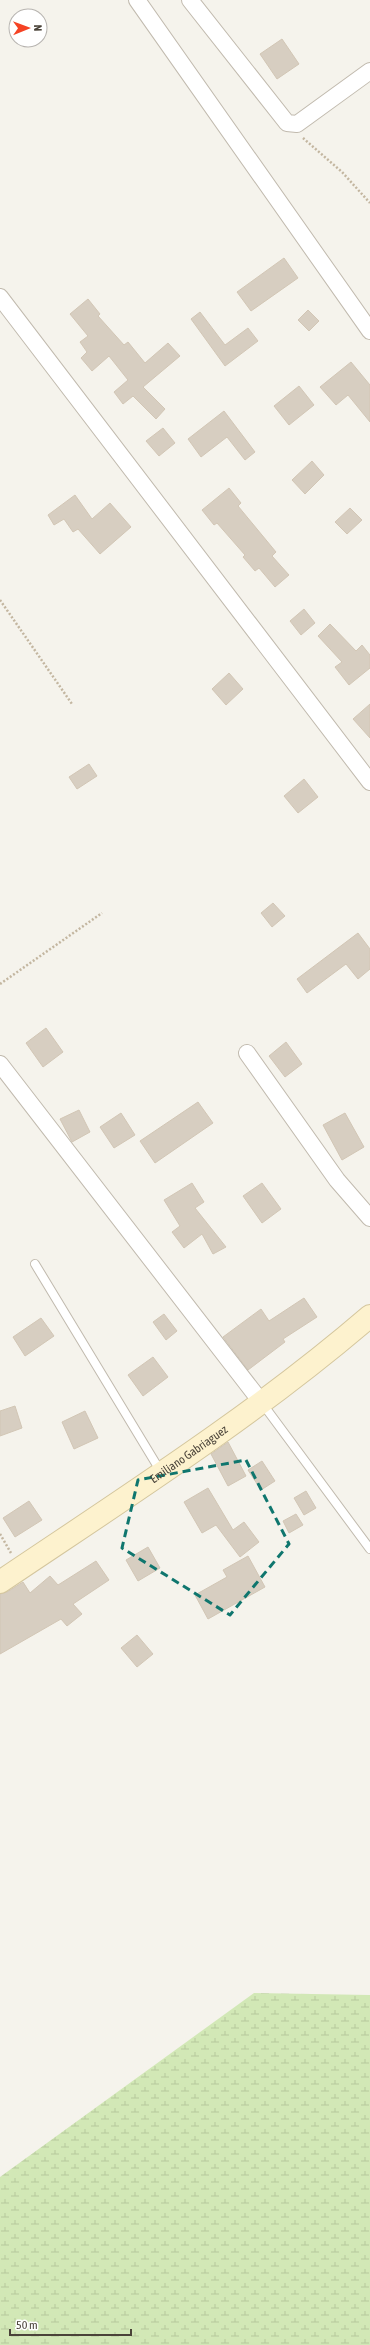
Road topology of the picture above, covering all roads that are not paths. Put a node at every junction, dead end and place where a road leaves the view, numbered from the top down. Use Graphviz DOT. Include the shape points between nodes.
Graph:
graph roads {
  1 [pos="137,0"];
  2 [pos="190,0"];
  3 [pos="370,71"];
  4 [pos="0,297"];
  5 [pos="370,331"];
  6 [pos="370,782"];
  7 [pos="247,1053"];
  8 [pos="0,1064"];
  9 [pos="370,1218"];
  10 [pos="35,1264"];
  11 [pos="370,1316"];
  12 [pos="262,1403"];
  13 [pos="161,1472"];
  14 [pos="370,1549"];
  15 [pos="0,1582"];
  1 -- 5 [label="street"];
  2 -- 3 [label="street" via="287,123 297,124"];
  4 -- 6 [label="street"];
  7 -- 9 [label="street" via="337,1180"];
  8 -- 12 [label="street"];
  10 -- 13 [label="lane"];
  11 -- 12 [label="main road, Emiliano Gabriaguez" via="323,1357"];
  12 -- 13 [label="main road, Emiliano Gabriaguez"];
  12 -- 14 [label="lane"];
  13 -- 15 [label="main road, Emiliano Gabriaguez"];
}
